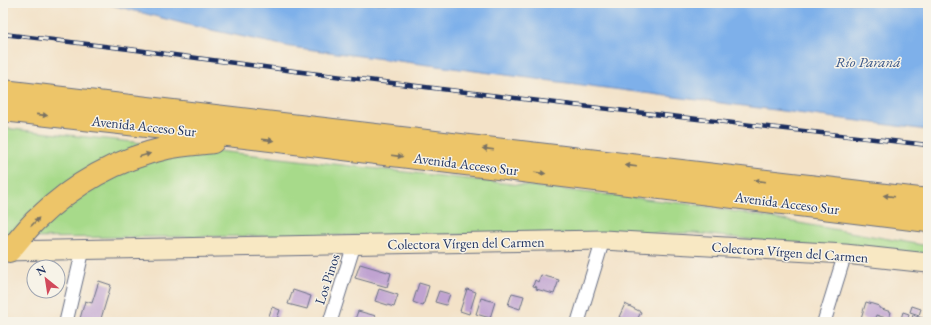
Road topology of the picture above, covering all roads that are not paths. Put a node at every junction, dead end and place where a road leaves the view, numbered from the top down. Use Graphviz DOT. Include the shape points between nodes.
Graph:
graph roads {
  1 [pos="3,92"];
  2 [pos="3,110"];
  3 [pos="245,137"];
  4 [pos="928,200"];
  5 [pos="928,220"];
  6 [pos="602,240"];
  7 [pos="354,245"];
  8 [pos="83,250"];
  9 [pos="6,251"];
  10 [pos="845,254"];
  11 [pos="928,263"];
  12 [pos="66,322"];
  13 [pos="330,322"];
  14 [pos="578,322"];
  15 [pos="825,322"];
  4 -- 1 [label="highway, Avenida Acceso Sur, one-way"];
  2 -- 3 [label="highway, Avenida Acceso Sur, one-way"];
  3 -- 5 [label="highway, Avenida Acceso Sur, one-way"];
  9 -- 3 [label="highway, one-way" via="51,206 95,175 130,159 168,148"];
  6 -- 7 [label="main road, Colectora Vírgen del Carmen"];
  6 -- 10 [label="main road, Colectora Vírgen del Carmen"];
  6 -- 14 [label="street"];
  7 -- 8 [label="main road, Colectora Vírgen del Carmen"];
  7 -- 13 [label="street, Los Pinos"];
  8 -- 9 [label="main road, Colectora Vírgen del Carmen"];
  8 -- 12 [label="street"];
  10 -- 11 [label="main road, Colectora Vírgen del Carmen"];
  10 -- 15 [label="street"];
}
